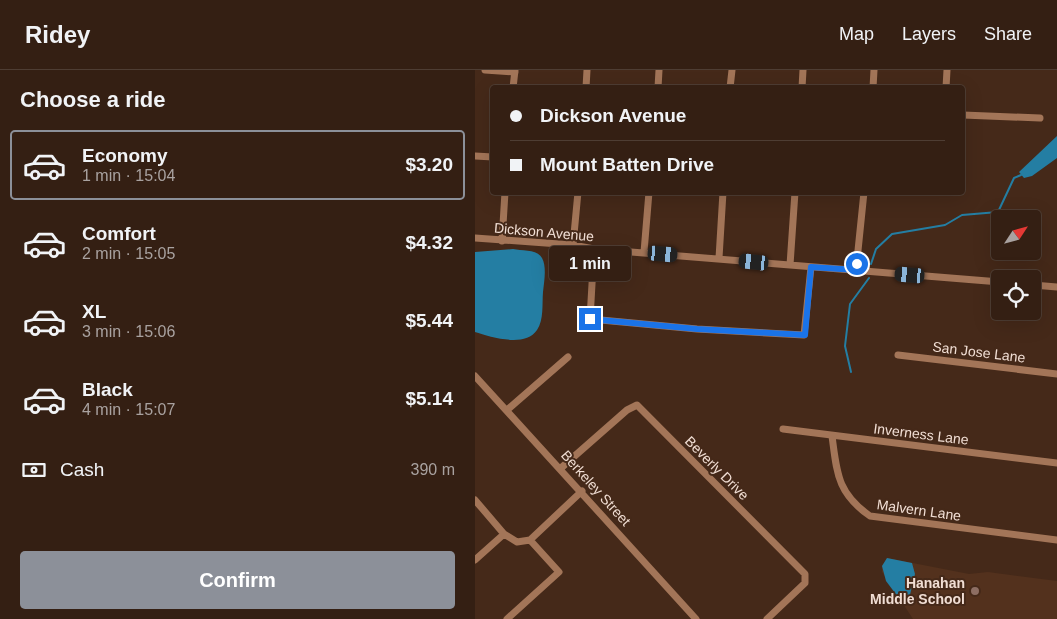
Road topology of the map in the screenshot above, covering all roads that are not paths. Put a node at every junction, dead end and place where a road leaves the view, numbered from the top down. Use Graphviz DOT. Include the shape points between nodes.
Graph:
graph roads {
  1 [pos="485,70"];
  2 [pos="587,70"];
  3 [pos="659,70"];
  4 [pos="732,70"];
  5 [pos="803,70"];
  6 [pos="874,70"];
  7 [pos="947,70"];
  8 [pos="515,71"];
  9 [pos="513,85"];
  10 [pos="586,85"];
  11 [pos="658,85"];
  12 [pos="730,85"];
  13 [pos="802,85"];
  14 [pos="873,85"];
  15 [pos="946,85"];
  16 [pos="965,115"];
  17 [pos="1040,118"];
  18 [pos="475,156"];
  19 [pos="490,157"];
  20 [pos="505,195"];
  21 [pos="577,195"];
  22 [pos="649,195"];
  23 [pos="723,195"];
  24 [pos="795,195"];
  25 [pos="864,195"];
  26 [pos="475,238"];
  27 [pos="502,241"];
  28 [pos="573,245"];
  29 [pos="594,249"];
  30 [pos="644,252"];
  31 [pos="719,258"];
  32 [pos="790,265"];
  33 [pos="811,267"];
  34 [pos="856,270"];
  35 [pos="991,281"];
  36 [pos="1041,286"];
  37 [pos="1057,287"];
  38 [pos="898,355"];
  39 [pos="568,357"];
  40 [pos="1057,374"];
  41 [pos="475,376"];
  42 [pos="507,410"];
  43 [pos="783,429"];
  44 [pos="832,436"];
  45 [pos="1057,463"];
  46 [pos="561,468"];
  47 [pos="582,491"];
  48 [pos="475,500"];
  49 [pos="504,534"];
  50 [pos="530,540"];
  51 [pos="1057,540"];
  52 [pos="475,560"];
  53 [pos="507,619"];
  54 [pos="696,619"];
  55 [pos="767,619"];
  1 -- 8 [label="street"];
  2 -- 10 [label="street"];
  3 -- 11 [label="street"];
  4 -- 12 [label="street"];
  5 -- 13 [label="street"];
  6 -- 14 [label="street"];
  7 -- 15 [label="street"];
  8 -- 9 [label="street"];
  16 -- 17 [label="street"];
  18 -- 19 [label="street"];
  20 -- 27 [label="street"];
  21 -- 28 [label="street"];
  22 -- 30 [label="street"];
  23 -- 31 [label="street"];
  24 -- 32 [label="street"];
  25 -- 34 [label="street"];
  26 -- 27 [label="street, Dickson Avenue"];
  27 -- 28 [label="street, Dickson Avenue"];
  28 -- 29 [label="street, Dickson Avenue"];
  29 -- 30 [label="street, Dickson Avenue"];
  29 -- 33 [label="street" via="590,319 697,329 805,335"];
  30 -- 31 [label="street, Dickson Avenue"];
  31 -- 32 [label="street, Dickson Avenue"];
  32 -- 33 [label="street, Dickson Avenue"];
  33 -- 34 [label="street, Dickson Avenue"];
  34 -- 35 [label="street, Dickson Avenue"];
  36 -- 37 [label="street"];
  38 -- 40 [label="street, San Jose Lane"];
  39 -- 42 [label="street"];
  41 -- 42 [label="street, Berkeley Street"];
  42 -- 46 [label="street, Berkeley Street"];
  43 -- 44 [label="street, Inverness Lane"];
  44 -- 45 [label="street, Inverness Lane"];
  44 -- 51 [label="street, Malvern Lane" via="838,479 853,504 870,516"];
  46 -- 47 [label="street, Berkeley Street"];
  46 -- 55 [label="street, Beverly Drive" via="627,410 637,405 805,574 805,583"];
  47 -- 50 [label="street"];
  47 -- 54 [label="street, Berkeley Street"];
  48 -- 49 [label="street"];
  49 -- 50 [label="street" via="517,542"];
  49 -- 52 [label="street"];
  50 -- 53 [label="street" via="559,572"];
}
